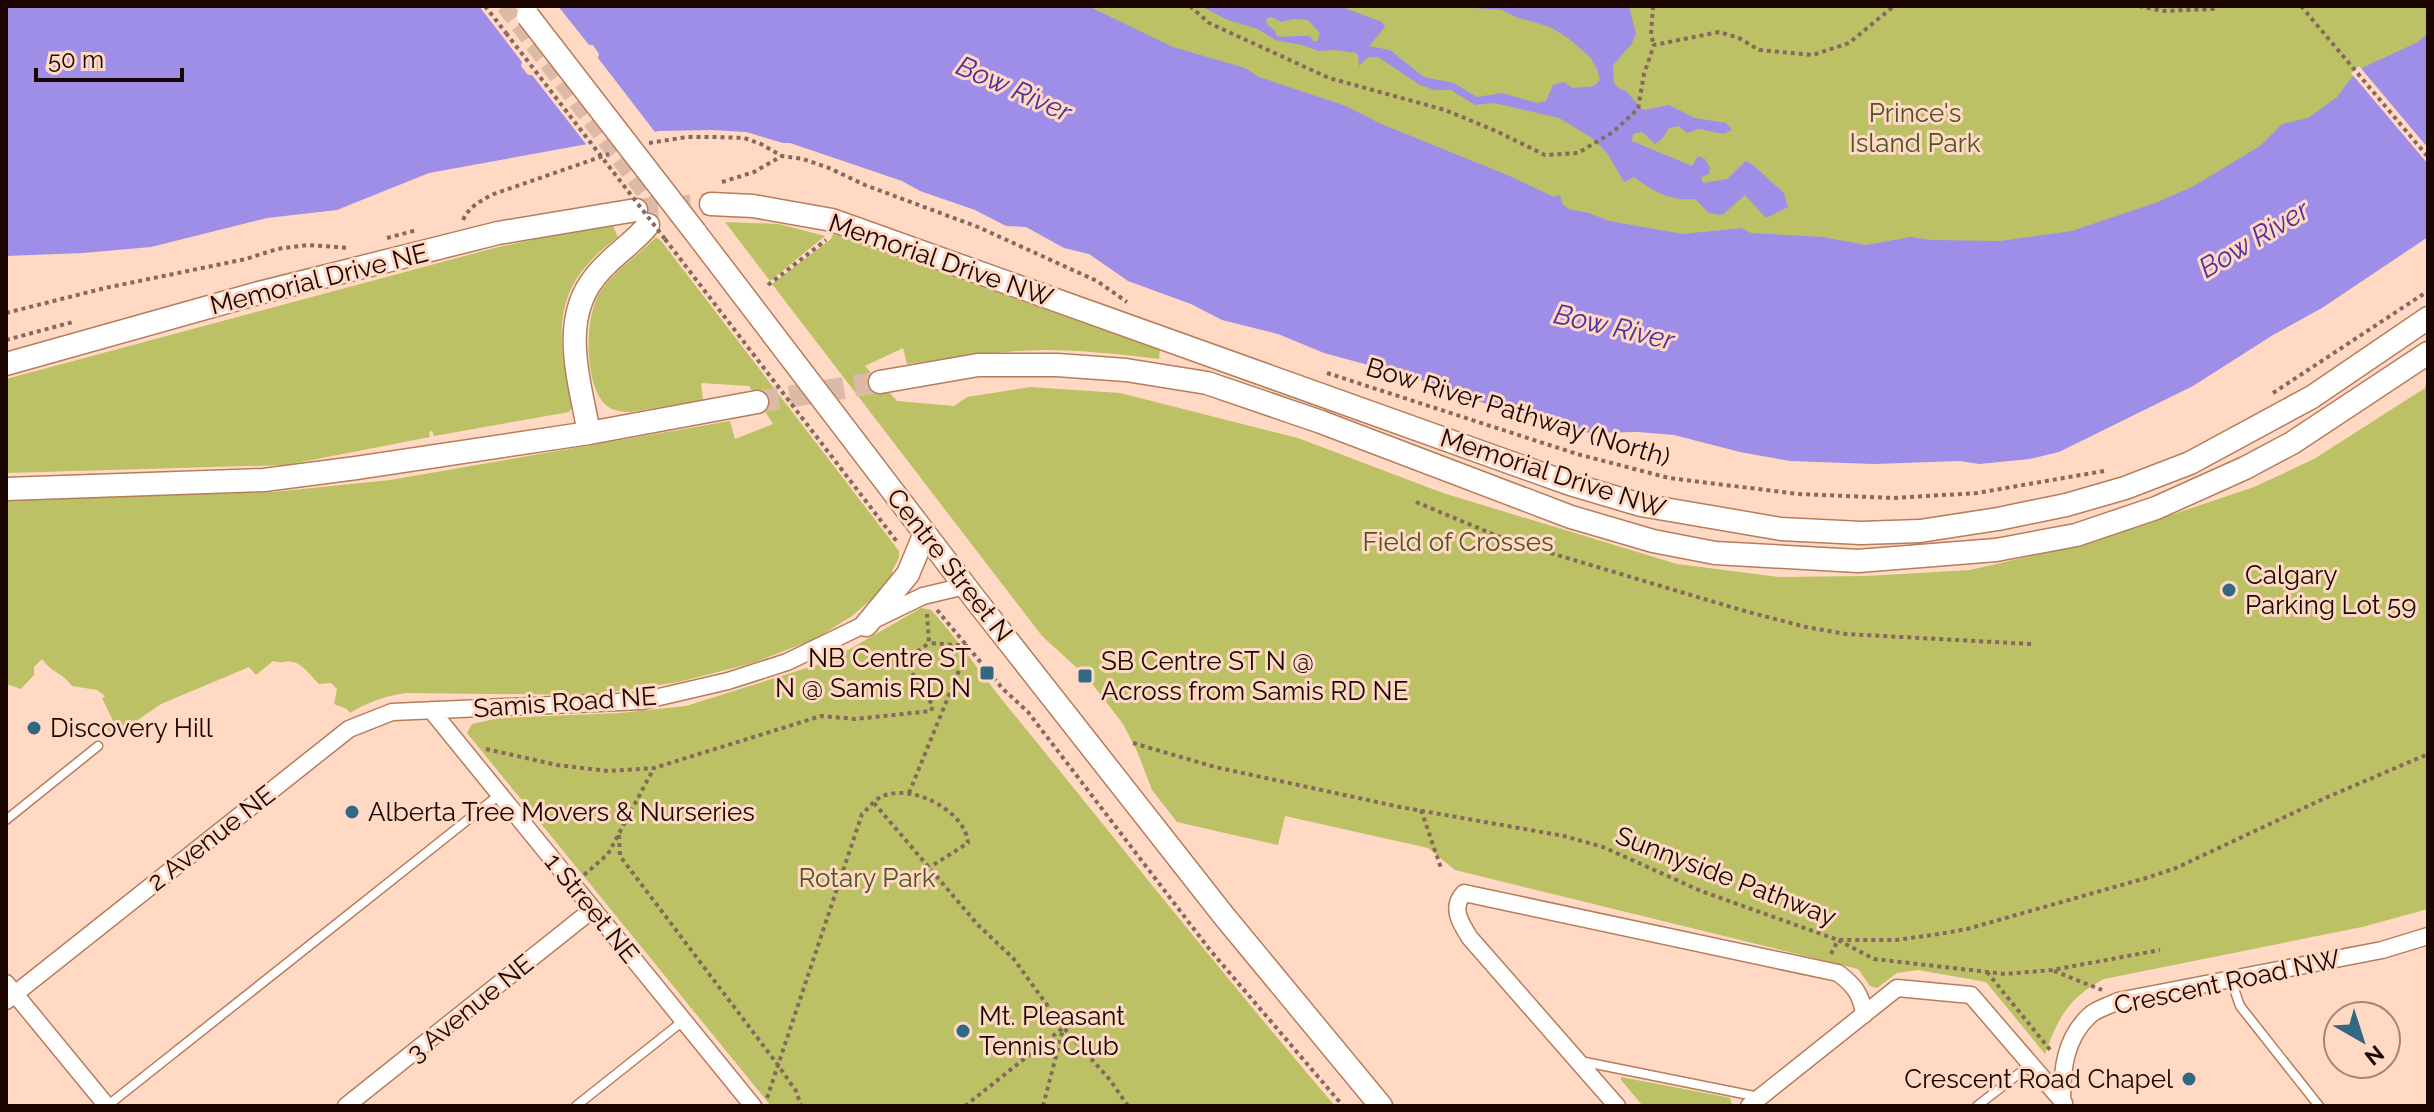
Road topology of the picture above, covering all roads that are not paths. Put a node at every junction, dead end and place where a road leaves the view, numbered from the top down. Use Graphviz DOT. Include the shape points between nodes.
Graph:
graph roads {
  1 [pos="524,11"];
  2 [pos="714,194"];
  3 [pos="2428,318"];
  4 [pos="2428,353"];
  5 [pos="6,364"];
  6 [pos="880,382"];
  7 [pos="757,402"];
  8 [pos="589,433"];
  9 [pos="6,489"];
  10 [pos="925,533"];
  11 [pos="965,586"];
  12 [pos="866,625"];
  13 [pos="431,710"];
  14 [pos="98,746"];
  15 [pos="500,795"];
  16 [pos="6,820"];
  17 [pos="593,909"];
  18 [pos="2428,936"];
  19 [pos="2230,979"];
  20 [pos="9,992"];
  21 [pos="1864,1015"];
  22 [pos="684,1020"];
  23 [pos="1575,1060"];
  24 [pos="2030,1065"];
  25 [pos="1754,1102"];
  26 [pos="2064,1103"];
  27 [pos="759,1105"];
  28 [pos="107,1106"];
  29 [pos="346,1106"];
  30 [pos="576,1106"];
  31 [pos="1381,1106"];
  32 [pos="1617,1106"];
  33 [pos="1977,1106"];
  34 [pos="2319,1106"];
  1 -- 10 [label="main road, Centre Street N, bridge"];
  2 -- 3 [label="main road, Memorial Drive NW" via="832,220 1570,484 1641,505 1781,529 1920,531 2066,505 2125,488 2260,427"];
  4 -- 6 [label="main road, Memorial Drive NW" via="2292,443 2156,508 2076,535 1996,550 1858,561 1715,553 1653,541 1571,517 1207,383 1057,365 978,365"];
  5 -- 8 [label="main road, Memorial Drive NE" via="498,233 650,225 593,278 580,303 574,350"];
  7 -- 8 [label="main road"];
  8 -- 9 [label="main road" via="264,480"];
  10 -- 11 [label="main road, Centre Street N"];
  10 -- 12 [label="main road" via="908,574"];
  11 -- 12 [label="street, Samis Road NE" via="923,596"];
  11 -- 31 [label="main road, Centre Street N"];
  12 -- 13 [label="street, Samis Road NE" via="787,662 642,701"];
  13 -- 15 [label="street, 1 Street NE"];
  13 -- 20 [label="street, 2 Avenue NE" via="392,712 349,729"];
  14 -- 16 [label="lane"];
  15 -- 17 [label="street, 1 Street NE"];
  15 -- 28 [label="lane"];
  17 -- 22 [label="street, 1 Street NE"];
  17 -- 29 [label="street, 3 Avenue NE"];
  18 -- 19 [label="street, Crescent Road NW"];
  19 -- 26 [label="street, Crescent Road NW" via="2118,1001 2090,1014 2062,1064"];
  19 -- 34 [label="lane" via="2240,1006"];
  20 -- 28 [label="street"];
  21 -- 23 [label="street" via="1853,984 1838,973 1464,893 1457,904 1458,917 1470,938"];
  21 -- 24 [label="street, Crescent Road NW" via="1897,988 1971,995"];
  21 -- 25 [label="street"];
  22 -- 27 [label="street, 1 Street NE"];
  22 -- 30 [label="lane"];
  23 -- 25 [label="lane"];
  23 -- 32 [label="street"];
  24 -- 26 [label="street, Crescent Road NW"];
  24 -- 33 [label="lane"];
}
